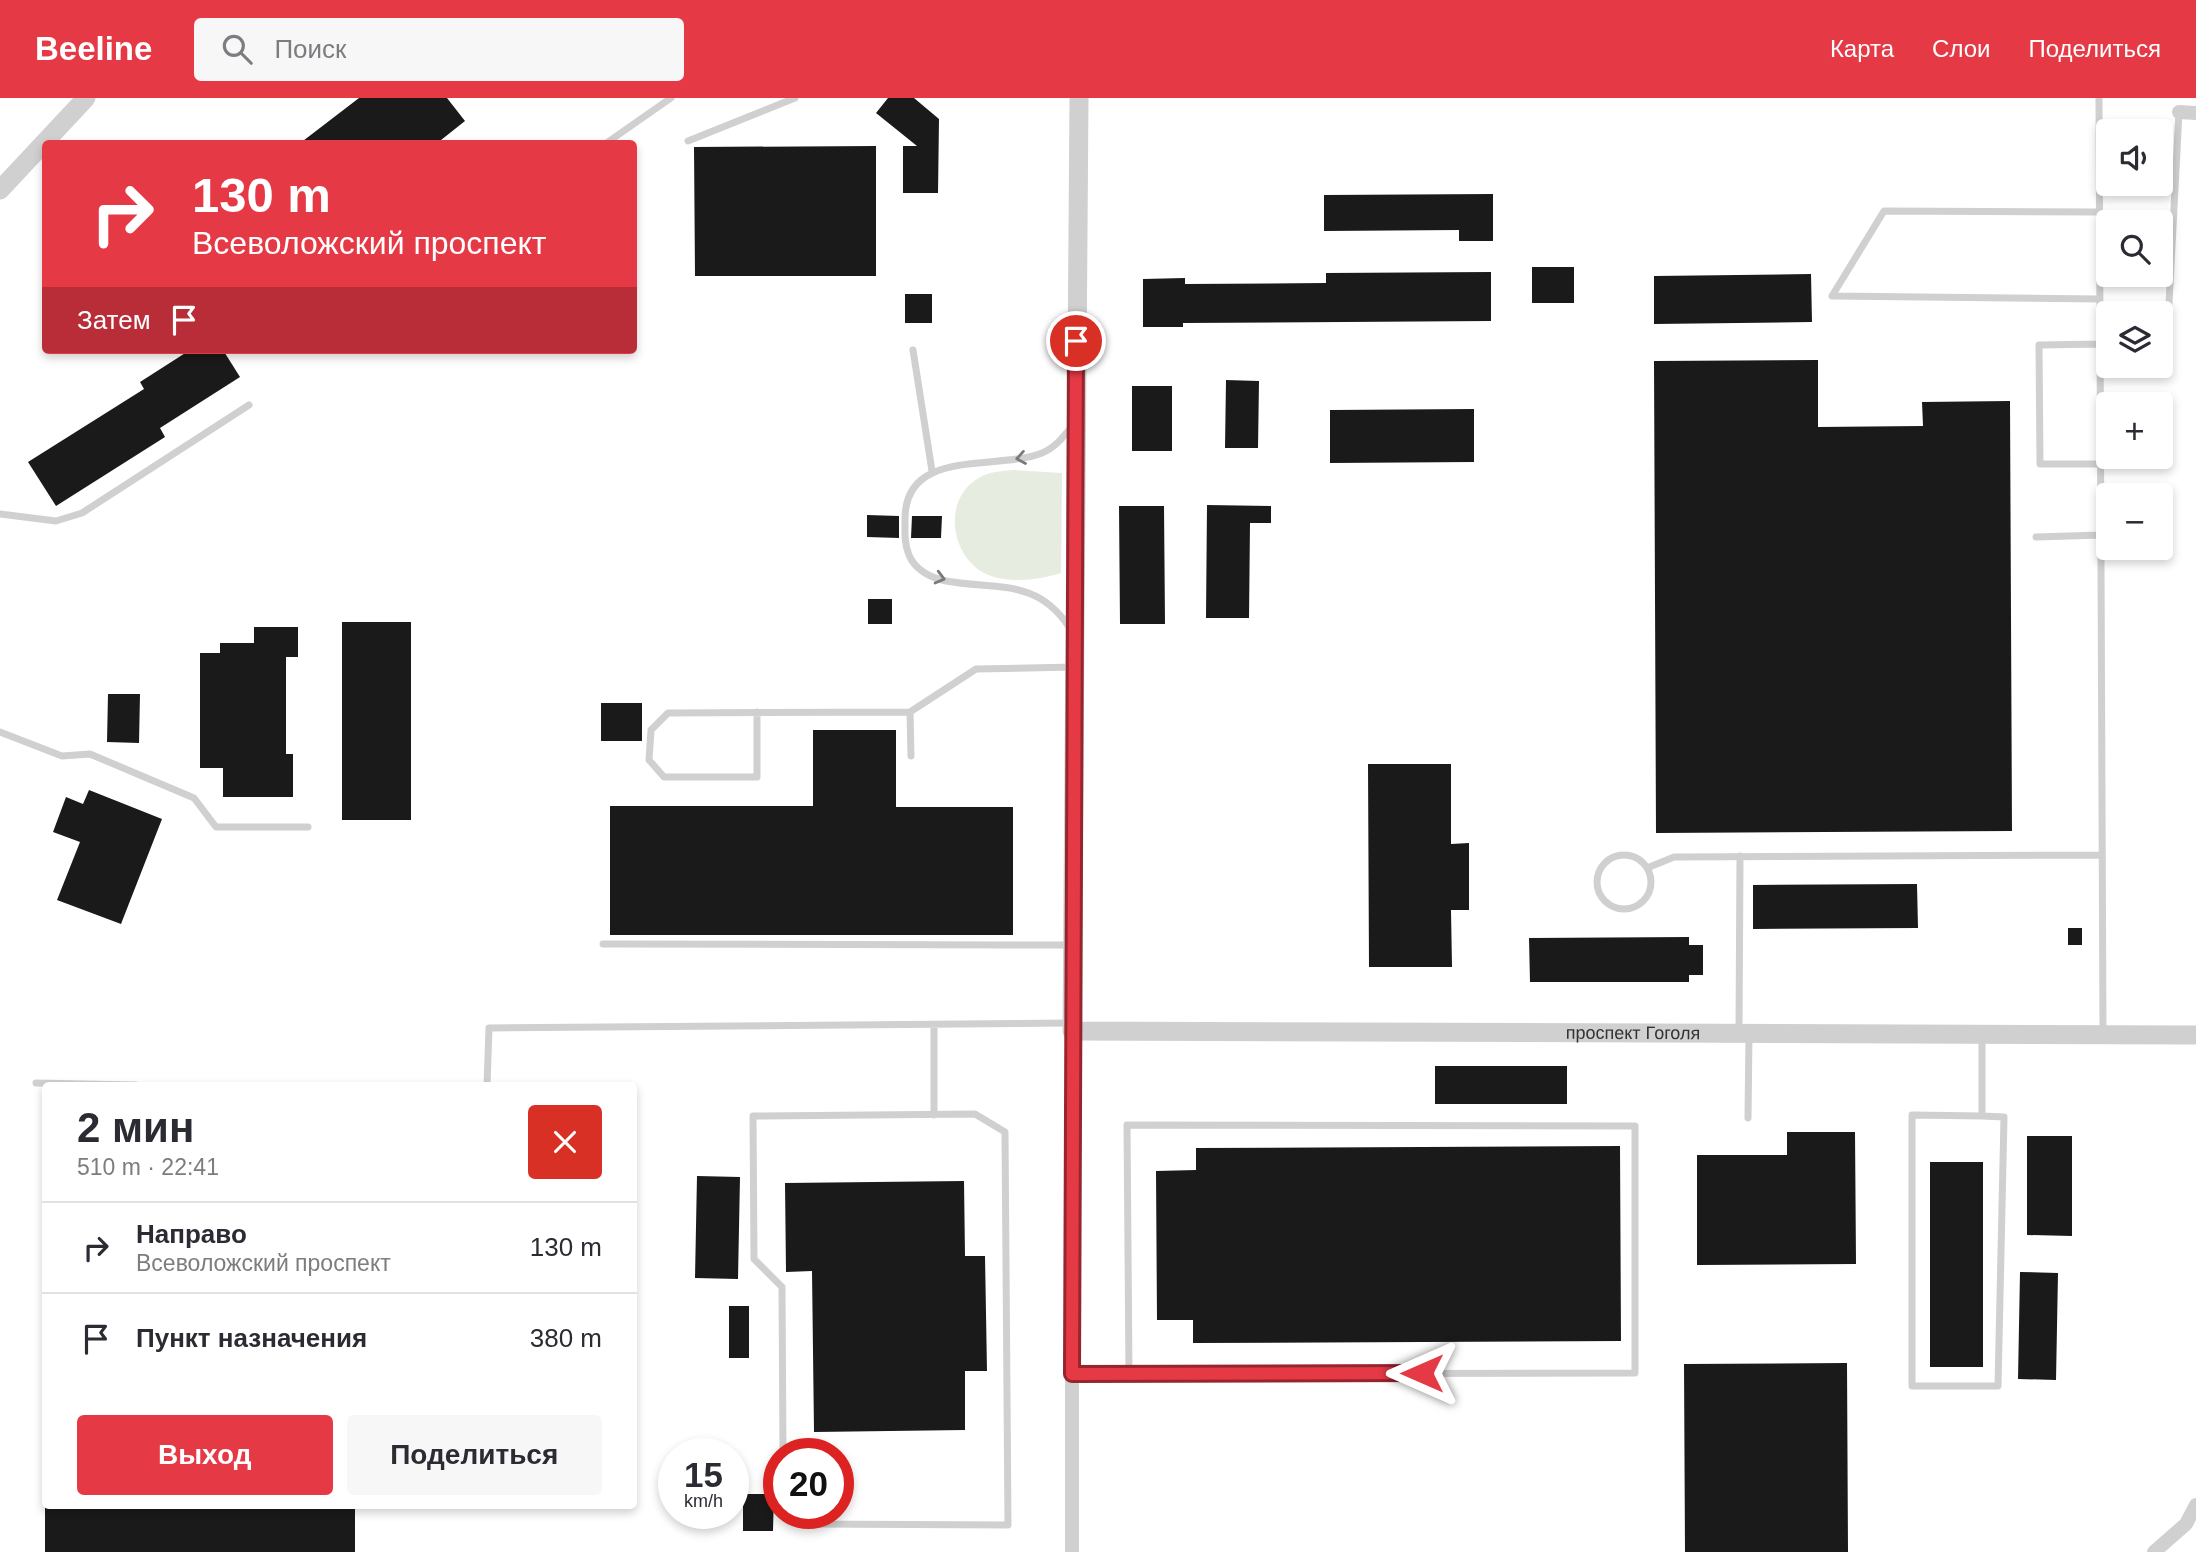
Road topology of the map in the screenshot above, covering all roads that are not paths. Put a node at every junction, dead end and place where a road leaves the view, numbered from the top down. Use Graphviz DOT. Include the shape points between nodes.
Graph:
graph roads {
  1 [pos="86,98"];
  2 [pos="671,98"];
  3 [pos="795,98"];
  4 [pos="1079,98"];
  5 [pos="2099,98"];
  6 [pos="2179,112"];
  7 [pos="2196,113"];
  8 [pos="50,140"];
  9 [pos="611,140"];
  10 [pos="688,141"];
  11 [pos="42,148"];
  12 [pos="0,190"];
  13 [pos="2100,210"];
  14 [pos="2096,212"];
  15 [pos="2100,287"];
  16 [pos="2100,299"];
  17 [pos="2169,301"];
  18 [pos="2096,344"];
  19 [pos="913,350"];
  20 [pos="249,405"];
  21 [pos="1075,421"];
  22 [pos="2096,464"];
  23 [pos="932,471"];
  24 [pos="0,514"];
  25 [pos="2096,535"];
  26 [pos="2036,537"];
  27 [pos="2101,560"];
  28 [pos="1074,634"];
  29 [pos="1074,667"];
  30 [pos="757,712"];
  31 [pos="910,712"];
  32 [pos="0,732"];
  33 [pos="911,756"];
  34 [pos="308,827"];
  35 [pos="2102,855"];
  36 [pos="1740,856"];
  37 [pos="1647,868"];
  38 [pos="603,944"];
  39 [pos="1072,945"];
  40 [pos="934,1026"];
  41 [pos="1072,1027"];
  42 [pos="1744,1033"];
  43 [pos="1982,1034"];
  44 [pos="2103,1035"];
  45 [pos="2196,1035"];
  46 [pos="487,1082"];
  47 [pos="36,1083"];
  48 [pos="42,1083"];
  49 [pos="934,1115"];
  50 [pos="1982,1116"];
  51 [pos="1748,1118"];
  52 [pos="1072,1374"];
  53 [pos="1129,1374"];
  54 [pos="783,1438"];
  55 [pos="2196,1505"];
  56 [pos="854,1524"];
  57 [pos="1072,1552"];
  58 [pos="2154,1552"];
  1 -- 8 [label="street"];
  2 -- 9 [label="lane"];
  3 -- 10 [label="lane"];
  4 -- 21 [label="street"];
  5 -- 13 [label="lane"];
  6 -- 7 [label="street"];
  6 -- 17 [label="lane"];
  11 -- 12 [label="street"];
  14 -- 16 [label="lane" via="1884,211 1832,296"];
  15 -- 16 [label="lane"];
  18 -- 22 [label="lane" via="2039,345 2040,464"];
  19 -- 23 [label="lane"];
  20 -- 24 [label="lane" via="82,513 56,521"];
  21 -- 23 [label="lane, one-way" via="1059,442 1026,458"];
  21 -- 28 [label="street"];
  23 -- 28 [label="lane, one-way" via="909,493 905,509 905,545 912,562 925,574 945,580 1029,591 1060,613"];
  25 -- 26 [label="lane"];
  27 -- 35 [label="lane"];
  28 -- 29 [label="street"];
  29 -- 31 [label="lane" via="976,669"];
  29 -- 39 [label="street"];
  30 -- 30 [label="lane" via="757,777 664,777 649,760 651,730 668,713"];
  30 -- 31 [label="lane"];
  31 -- 33 [label="lane"];
  32 -- 34 [label="lane" via="62,756 90,754 194,798 216,827"];
  35 -- 36 [label="lane"];
  35 -- 44 [label="lane"];
  36 -- 37 [label="lane" via="1674,857"];
  36 -- 42 [label="lane"];
  37 -- 37 [label="lane" via="1650,888 1638,905 1617,909 1600,897 1597,876 1609,859 1630,856"];
  38 -- 39 [label="lane"];
  39 -- 41 [label="street"];
  40 -- 41 [label="lane"];
  40 -- 46 [label="lane" via="489,1028"];
  40 -- 49 [label="lane"];
  41 -- 42 [label="street, проспект Гоголя"];
  41 -- 52 [label="street"];
  42 -- 43 [label="street, проспект Гоголя"];
  42 -- 51 [label="lane"];
  43 -- 44 [label="street, проспект Гоголя"];
  43 -- 50 [label="lane"];
  44 -- 45 [label="street, проспект Гоголя"];
  47 -- 48 [label="lane"];
  49 -- 54 [label="lane" via="753,1116 754,1259 782,1287"];
  49 -- 56 [label="lane" via="975,1114 1005,1132 1008,1525"];
  50 -- 50 [label="lane" via="2004,1117 1998,1386 1912,1386 1912,1115"];
  52 -- 53 [label="lane"];
  52 -- 57 [label="street"];
  53 -- 53 [label="lane" via="1635,1373 1635,1126 1128,1125"];
  55 -- 58 [label="street" via="2186,1524"];
}
